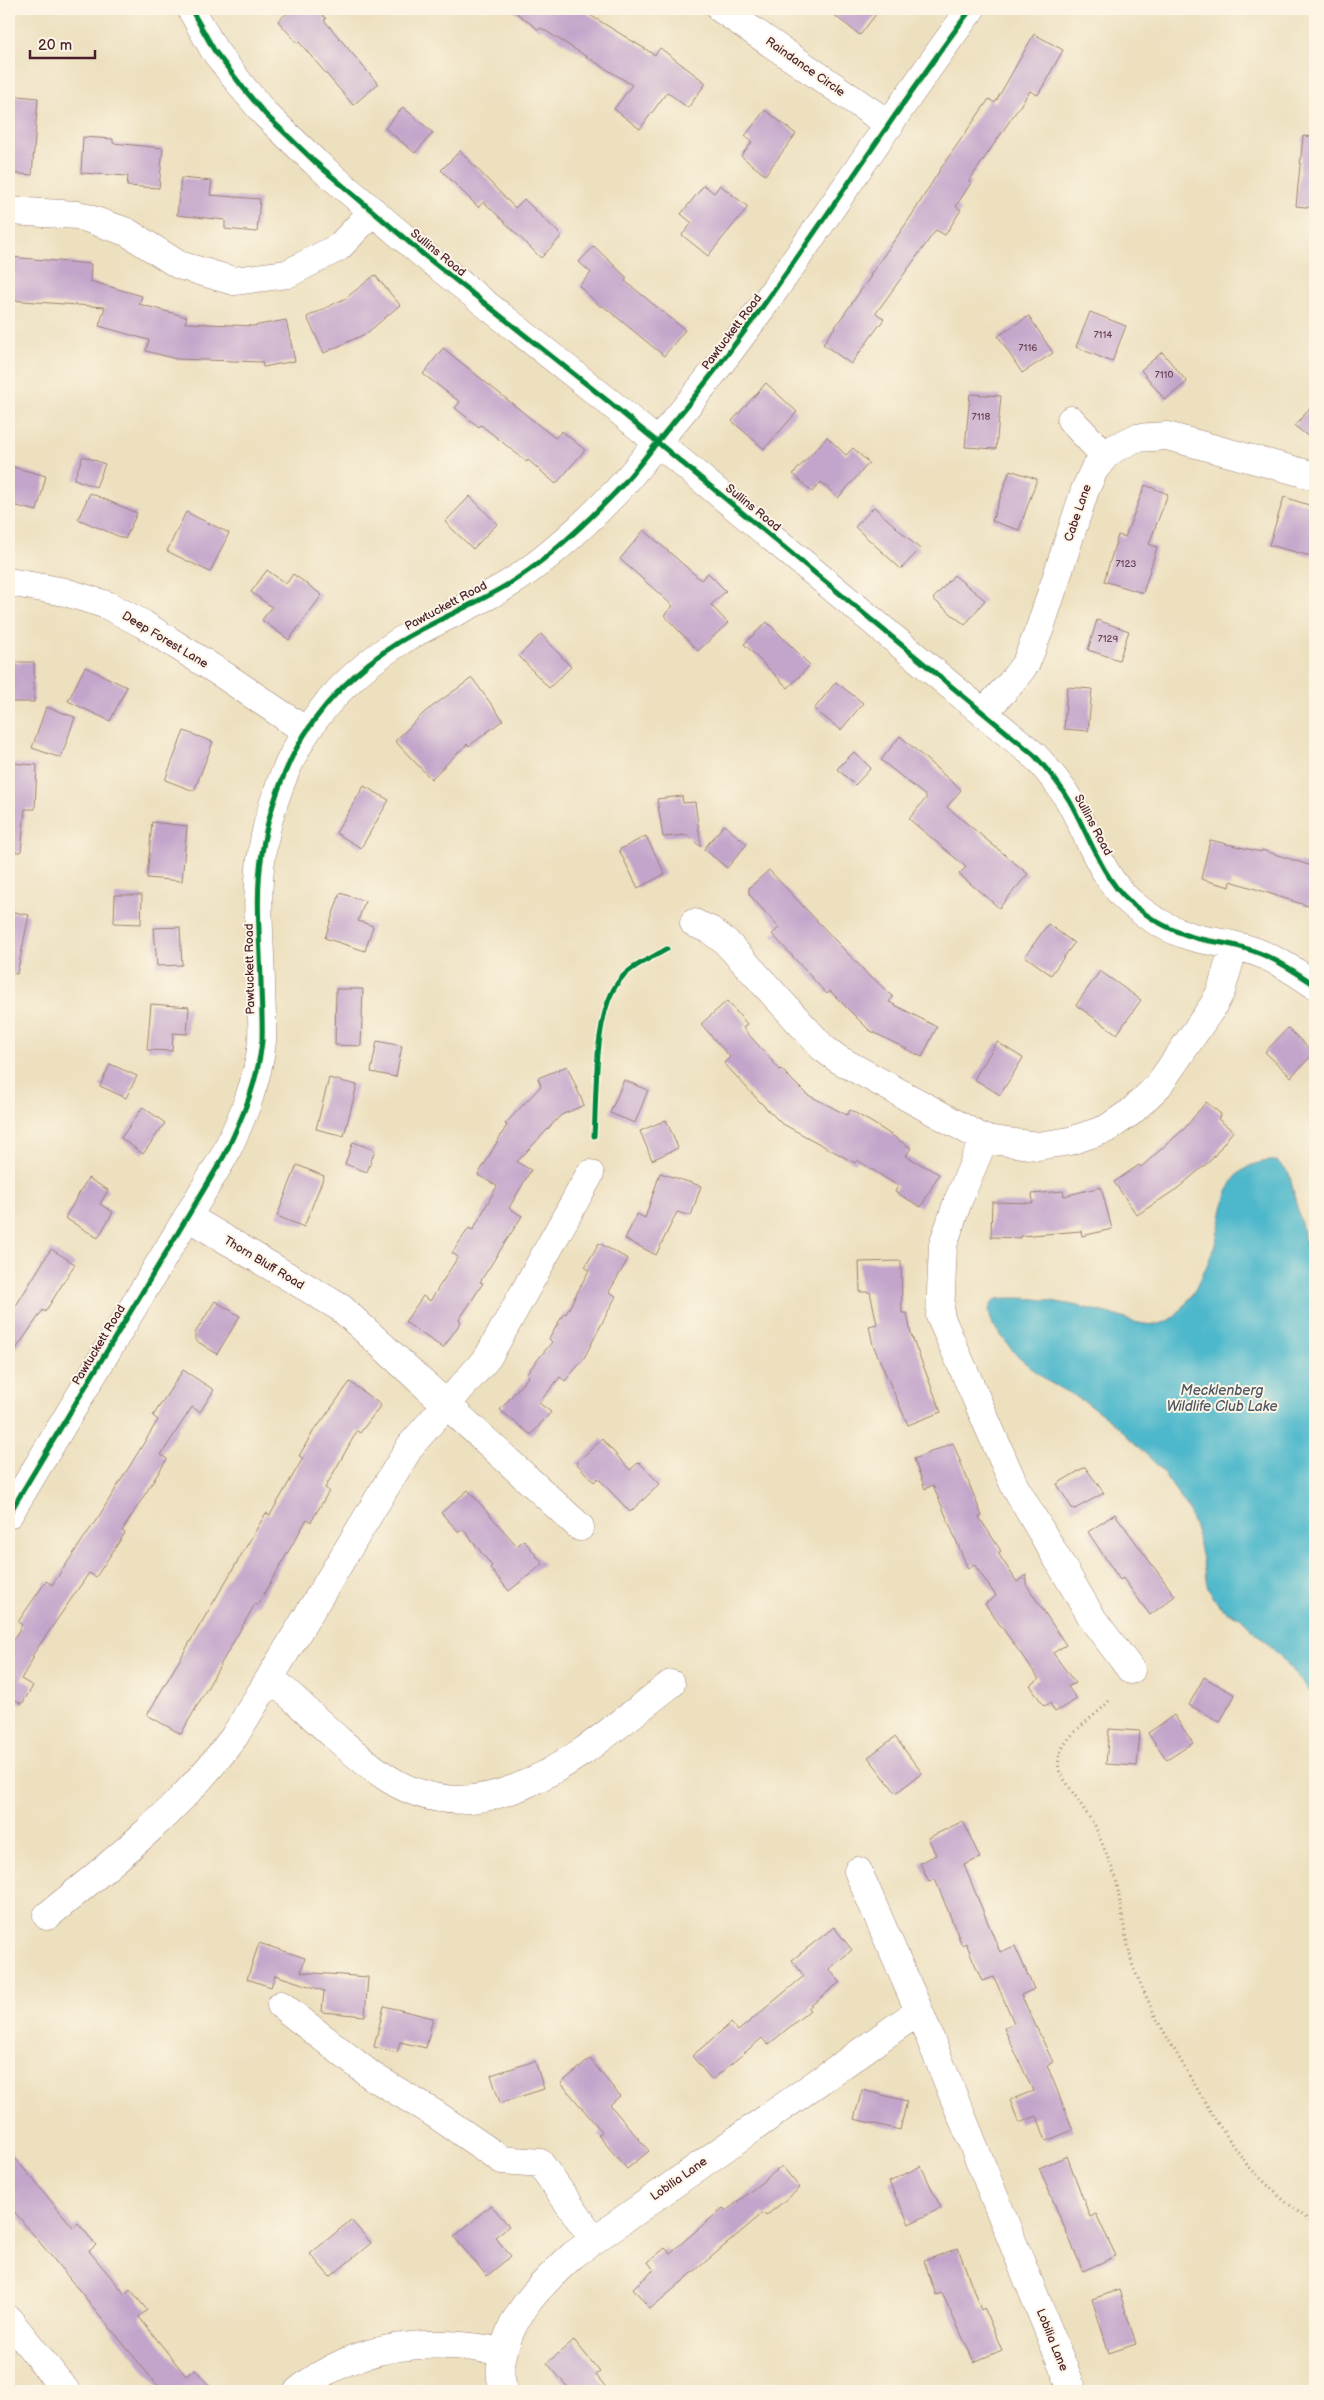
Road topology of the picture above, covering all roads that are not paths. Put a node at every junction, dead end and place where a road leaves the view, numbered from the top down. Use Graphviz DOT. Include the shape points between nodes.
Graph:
graph roads {
  1 [pos="191,9"];
  2 [pos="721,9"];
  3 [pos="971,9"];
  4 [pos="890,125"];
  5 [pos="9,211"];
  6 [pos="373,211"];
  7 [pos="1071,420"];
  8 [pos="657,442"];
  9 [pos="1105,456"];
  10 [pos="1315,476"];
  11 [pos="9,582"];
  12 [pos="984,712"];
  13 [pos="306,732"];
  14 [pos="694,923"];
  15 [pos="1234,946"];
  16 [pos="1315,985"];
  17 [pos="984,1139"];
  18 [pos="590,1174"];
  19 [pos="188,1218"];
  20 [pos="446,1405"];
  21 [pos="9,1514"];
  22 [pos="580,1527"];
  23 [pos="1132,1670"];
  24 [pos="271,1678"];
  25 [pos="671,1684"];
  26 [pos="858,1870"];
  27 [pos="47,1916"];
  28 [pos="282,2005"];
  29 [pos="919,2011"];
  30 [pos="594,2240"];
  31 [pos="9,2320"];
  32 [pos="503,2352"];
  33 [pos="66,2391"];
  34 [pos="298,2391"];
  35 [pos="503,2391"];
  36 [pos="1073,2391"];
  1 -- 6 [label="street, Sullins Road" via="214,50 265,114"];
  2 -- 4 [label="street, Raindance Circle"];
  3 -- 4 [label="street, Pawtuckett Road"];
  4 -- 8 [label="street, Pawtuckett Road" via="750,327"];
  5 -- 6 [label="street" via="78,215 127,232 179,265 234,281 287,274 339,247"];
  6 -- 8 [label="street, Sullins Road"];
  7 -- 9 [label="street"];
  8 -- 12 [label="street, Sullins Road"];
  8 -- 13 [label="street, Pawtuckett Road" via="615,493 569,538 508,584 398,642 342,688"];
  9 -- 10 [label="street, Cabe Lane" via="1136,438 1167,436"];
  9 -- 12 [label="street, Cabe Lane" via="1085,490 1026,663"];
  11 -- 13 [label="street, Deep Forest Lane" via="65,592 107,605 143,624"];
  12 -- 15 [label="street, Sullins Road" via="1053,776 1101,862 1127,900 1166,926 1195,938"];
  13 -- 19 [label="street, Pawtuckett Road" via="277,794 261,854 262,1040 256,1079 243,1118"];
  14 -- 17 [label="street" via="726,942 823,1048"];
  15 -- 16 [label="street, Sullins Road" via="1286,966"];
  15 -- 17 [label="street" via="1221,991 1213,1006 1158,1086 1131,1112 1106,1128 1070,1141 1038,1146"];
  17 -- 23 [label="street" via="943,1245 940,1316 1015,1487 1094,1621"];
  18 -- 20 [label="street" via="488,1357"];
  19 -- 20 [label="street, Thorn Bluff Road" via="340,1308"];
  19 -- 21 [label="street, Pawtuckett Road"];
  20 -- 22 [label="street, Thorn Bluff Road"];
  20 -- 24 [label="street" via="411,1445 393,1472"];
  24 -- 25 [label="street" via="381,1774 431,1796 466,1800 505,1794 537,1780"];
  24 -- 27 [label="street" via="208,1772 116,1860"];
  26 -- 29 [label="street, Lobilia Lane"];
  28 -- 30 [label="street" via="372,2076 502,2160 540,2163"];
  29 -- 30 [label="street, Lobilia Lane"];
  29 -- 36 [label="street, Lobilia Lane"];
  30 -- 32 [label="street, Lobilia Lane" via="573,2255 527,2302 509,2333"];
  31 -- 33 [label="street"];
  32 -- 34 [label="street" via="448,2345 366,2354 342,2362"];
  32 -- 35 [label="street, Lobilia Lane" via="500,2366"];
}
